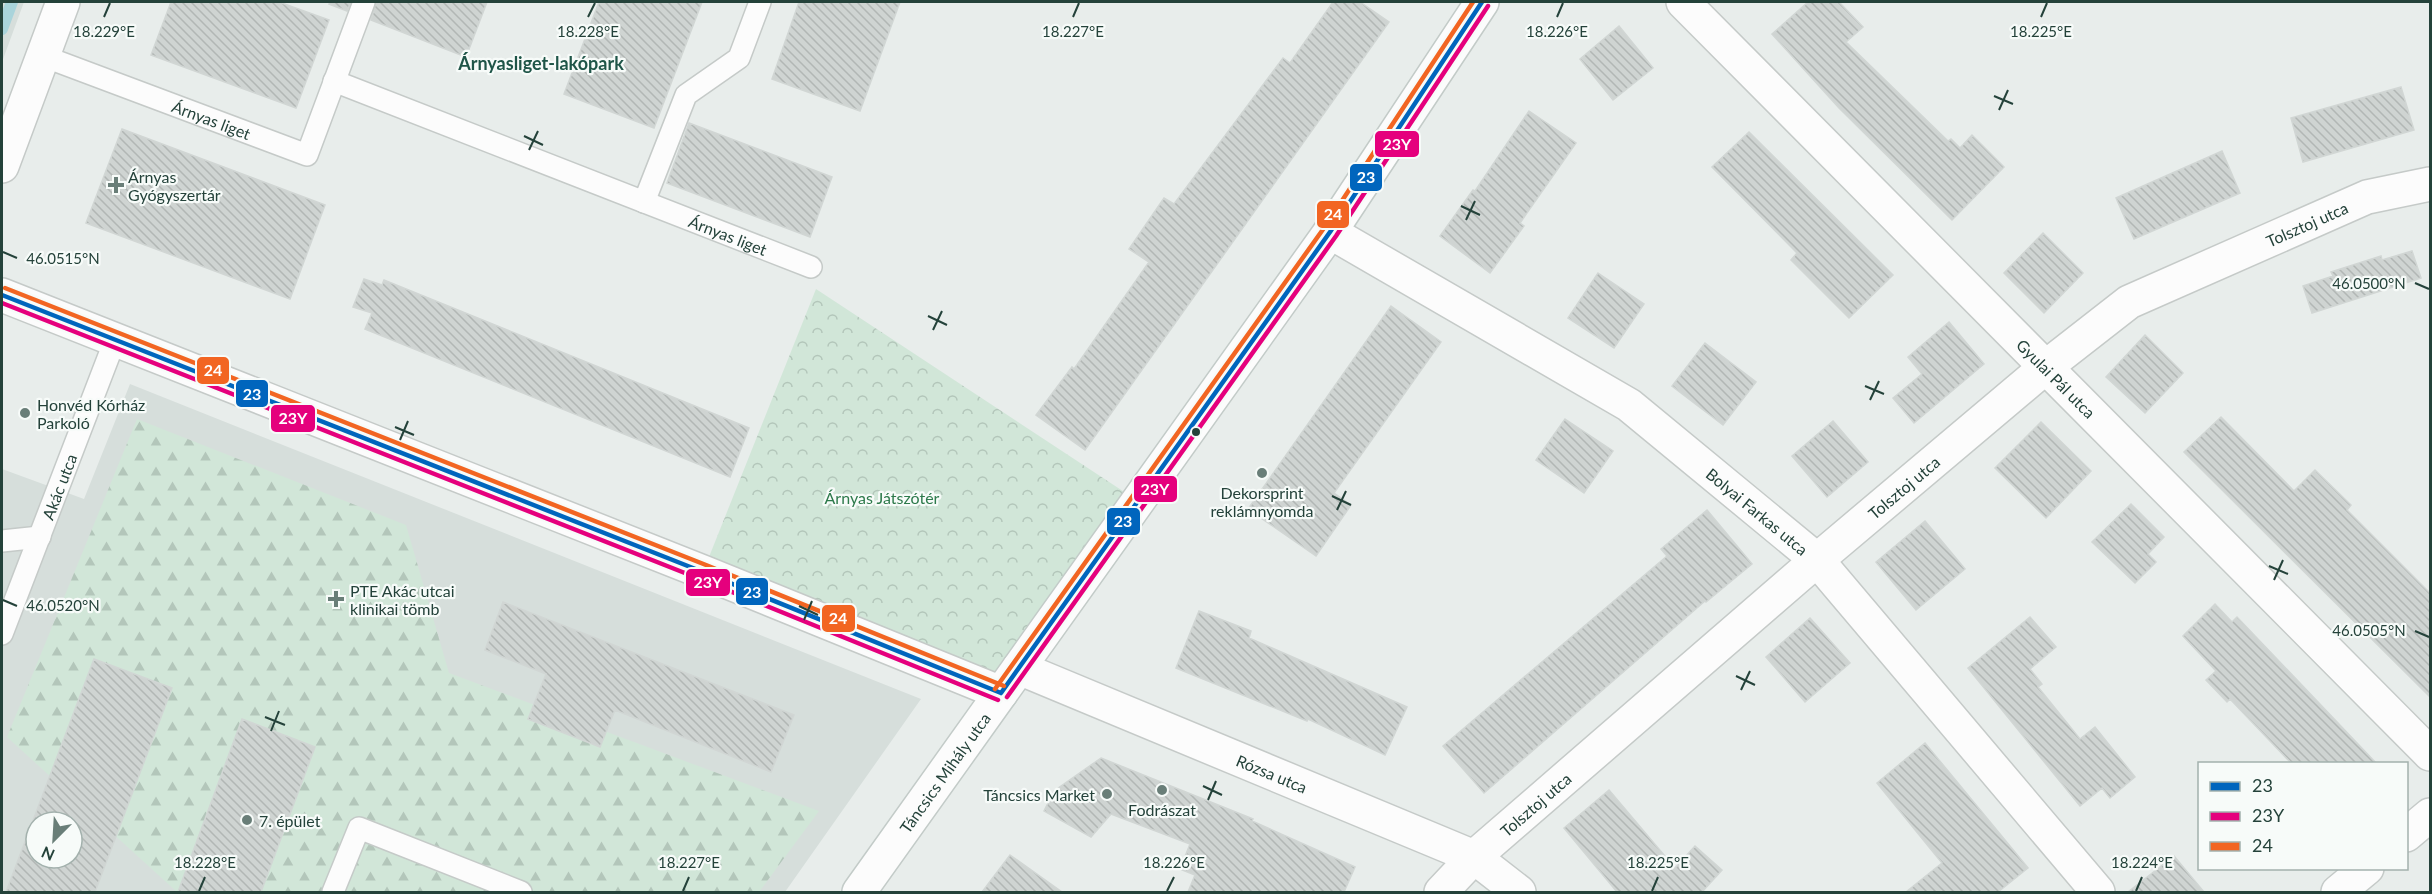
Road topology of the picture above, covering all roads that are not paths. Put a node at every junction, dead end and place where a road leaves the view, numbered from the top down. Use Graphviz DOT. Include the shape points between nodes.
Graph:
graph roads {
  1 [pos="63,2"];
  2 [pos="364,2"];
  3 [pos="760,2"];
  4 [pos="1482,2"];
  5 [pos="1683,2"];
  6 [pos="42,56"];
  7 [pos="334,81"];
  8 [pos="2,166"];
  9 [pos="2430,184"];
  10 [pos="644,202"];
  11 [pos="1330,232"];
  12 [pos="811,267"];
  13 [pos="2,295"];
  14 [pos="115,340"];
  15 [pos="2047,366"];
  16 [pos="40,537"];
  17 [pos="2,541"];
  18 [pos="1817,560"];
  19 [pos="7,603"];
  20 [pos="2,634"];
  21 [pos="1010,680"];
  22 [pos="2430,754"];
  23 [pos="2430,815"];
  24 [pos="2408,833"];
  25 [pos="1474,857"];
  26 [pos="2365,870"];
  27 [pos="333,892"];
  28 [pos="521,892"];
  29 [pos="859,892"];
  30 [pos="1441,892"];
  31 [pos="1519,892"];
  32 [pos="2097,892"];
  33 [pos="2338,892"];
  1 -- 6 [label="street"];
  2 -- 7 [label="lane, Árnyas liget"];
  3 -- 10 [label="lane" via="739,58 686,95"];
  4 -- 11 [label="street, Táncsics Mihály utca"];
  5 -- 15 [label="street, Gyulai Pál utca"];
  6 -- 7 [label="lane, Árnyas liget" via="307,155"];
  6 -- 8 [label="street"];
  7 -- 10 [label="lane, Árnyas liget"];
  9 -- 15 [label="street, Tolsztoj utca" via="2367,197 2129,302"];
  10 -- 12 [label="lane, Árnyas liget"];
  11 -- 18 [label="street, Bolyai Farkas utca" via="1629,405"];
  11 -- 21 [label="street, Táncsics Mihály utca"];
  13 -- 14 [label="street, Rózsa utca"];
  14 -- 16 [label="lane, Akác utca"];
  14 -- 21 [label="street, Rózsa utca" via="661,567"];
  15 -- 18 [label="street, Tolsztoj utca"];
  15 -- 22 [label="street, Gyulai Pál utca"];
  16 -- 17 [label="lane"];
  16 -- 19 [label="lane, Akác utca"];
  18 -- 25 [label="street, Tolsztoj utca"];
  18 -- 32 [label="street, Bolyai Farkas utca"];
  19 -- 20 [label="lane, Akác utca"];
  21 -- 25 [label="street, Rózsa utca"];
  21 -- 29 [label="street, Táncsics Mihály utca"];
  23 -- 24 [label="street"];
  25 -- 30 [label="street, Tolsztoj utca"];
  25 -- 31 [label="street, Rózsa utca"];
  26 -- 33 [label="street"];
  27 -- 28 [label="lane" via="359,828"];
}
